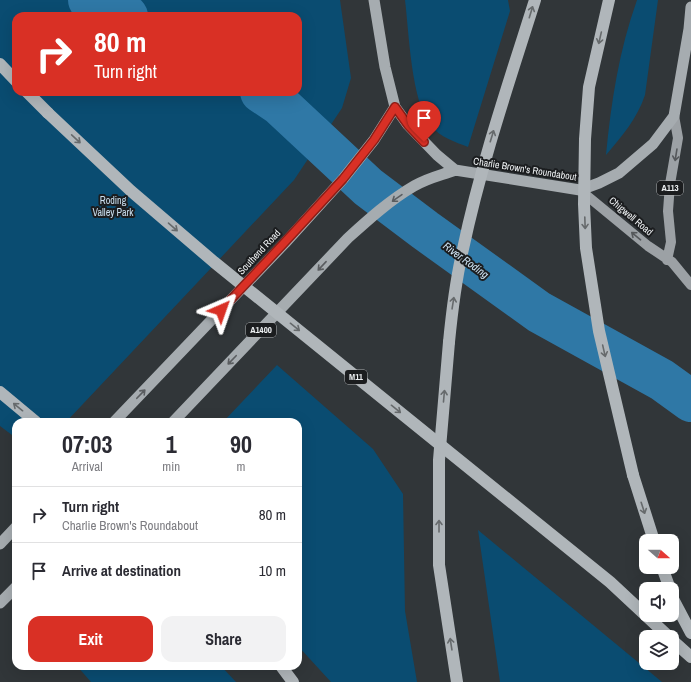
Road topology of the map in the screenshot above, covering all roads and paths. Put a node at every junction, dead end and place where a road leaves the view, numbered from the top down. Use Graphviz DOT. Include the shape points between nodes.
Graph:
graph roads {
  1 [pos="374,0"];
  2 [pos="535,0"];
  3 [pos="609,0"];
  4 [pos="691,7"];
  5 [pos="0,64"];
  6 [pos="12,76"];
  7 [pos="32,96"];
  8 [pos="395,107"];
  9 [pos="674,116"];
  10 [pos="455,170"];
  11 [pos="580,190"];
  12 [pos="667,260"];
  13 [pos="691,285"];
  14 [pos="0,392"];
  15 [pos="31,418"];
  16 [pos="118,418"];
  17 [pos="177,418"];
  18 [pos="12,531"];
  19 [pos="652,534"];
  20 [pos="0,544"];
  21 [pos="12,591"];
  22 [pos="0,603"];
  23 [pos="679,610"];
  24 [pos="661,630"];
  25 [pos="691,633"];
  26 [pos="679,646"];
  27 [pos="691,657"];
  28 [pos="284,670"];
  29 [pos="293,682"];
  30 [pos="457,682"];
  1 -- 8 [label="highway" via="385,67"];
  30 -- 2 [label="highway, one-way, bridge" via="439,565 439,460 449,342 462,249 490,144"];
  3 -- 19 [label="highway, one-way, bridge" via="589,87 585,139 586,248 599,331 632,475"];
  4 -- 9 [label="highway, Charlie Brown's Roundabout / A113"];
  5 -- 6 [label="highway"];
  7 -- 24 [label="highway, M11, one-way, bridge" via="131,191 214,262 610,582"];
  8 -- 10 [label="highway" via="424,142"];
  16 -- 8 [label="highway, Southend Road, one-way" via="343,179 374,140"];
  9 -- 11 [label="highway, Charlie Brown's Roundabout / A113" via="653,144 619,174"];
  9 -- 12 [label="main road, Chigwell Road / A113, one-way" via="678,138 670,184 668,211 671,242"];
  10 -- 11 [label="highway, Charlie Brown's Roundabout / A113"];
  10 -- 17 [label="highway, A1400, one-way" via="415,185 348,238"];
  12 -- 11 [label="main road, Chigwell Road, one-way"];
  12 -- 13 [label="main road, Chigwell Road" via="672,262"];
  15 -- 14 [label="highway, one-way"];
  18 -- 20 [label="highway"];
  21 -- 22 [label="highway"];
  23 -- 25 [label="highway"];
  26 -- 27 [label="highway"];
  28 -- 29 [label="highway"];
}
